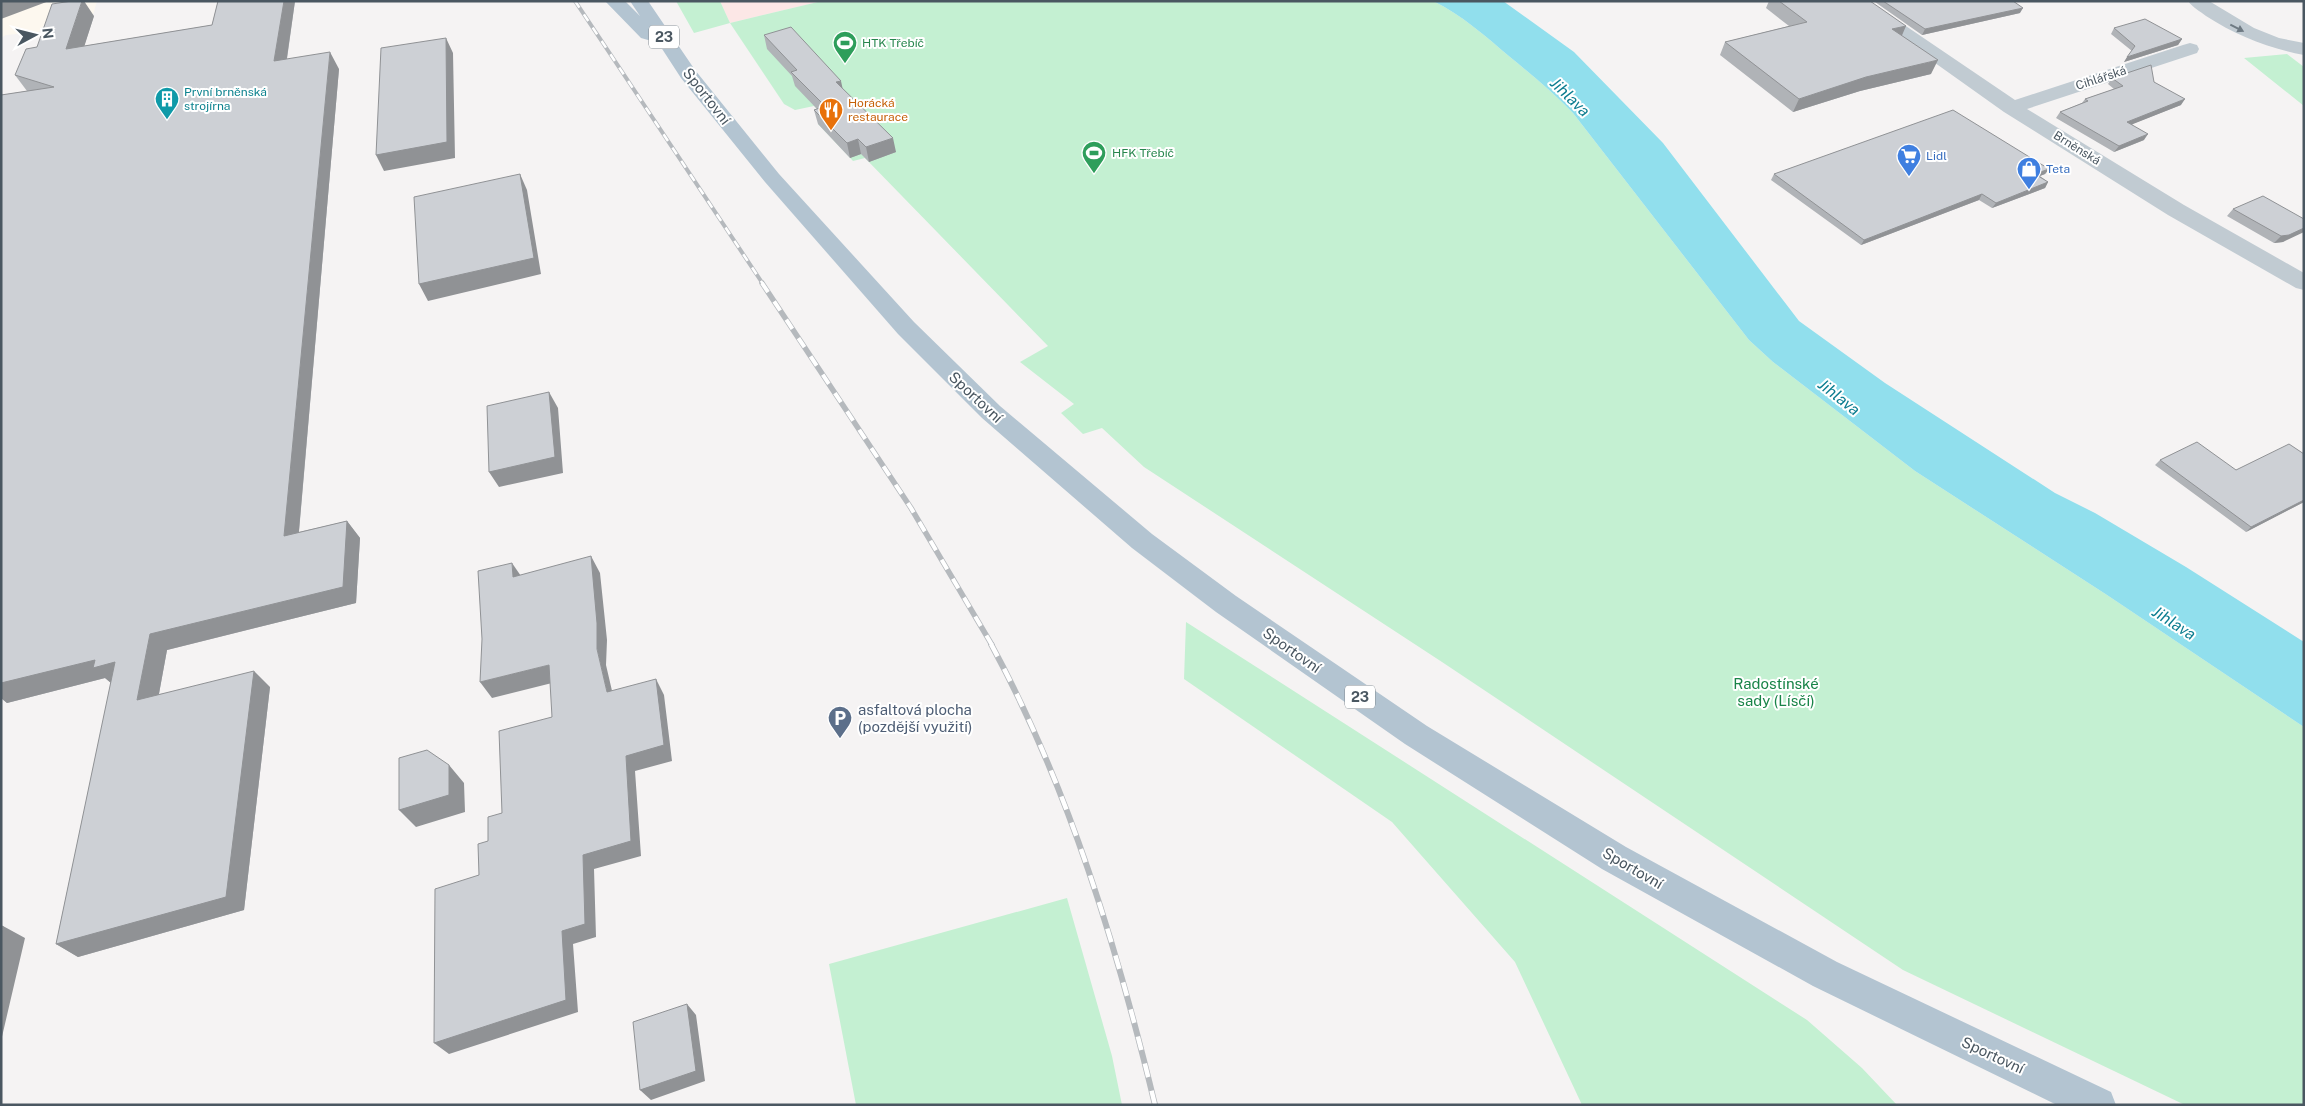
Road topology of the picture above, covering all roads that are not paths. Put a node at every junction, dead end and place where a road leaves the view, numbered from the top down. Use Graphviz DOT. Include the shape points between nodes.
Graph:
graph roads {
  1 [pos="614,1"];
  2 [pos="639,1"];
  3 [pos="660,1"];
  4 [pos="1857,1"];
  5 [pos="2197,1"];
  6 [pos="2190,49"];
  7 [pos="2304,49"];
  8 [pos="688,74"];
  9 [pos="2011,108"];
  10 [pos="2304,283"];
  11 [pos="2098,1105"];
  1 -- 8 [label="main road"];
  2 -- 8 [label="main road, Sportovní / 23"];
  3 -- 8 [label="main road"];
  4 -- 9 [label="street, Brněnská"];
  5 -- 7 [label="street, one-way" via="2234,27 2261,40"];
  6 -- 9 [label="street, Cihlářská"];
  8 -- 11 [label="main road, Sportovní / 23" via="772,178 880,300 951,374 1142,541 1226,604 1416,735 1614,858 1825,974"];
  9 -- 10 [label="street, Brněnská" via="2176,210"];
}
